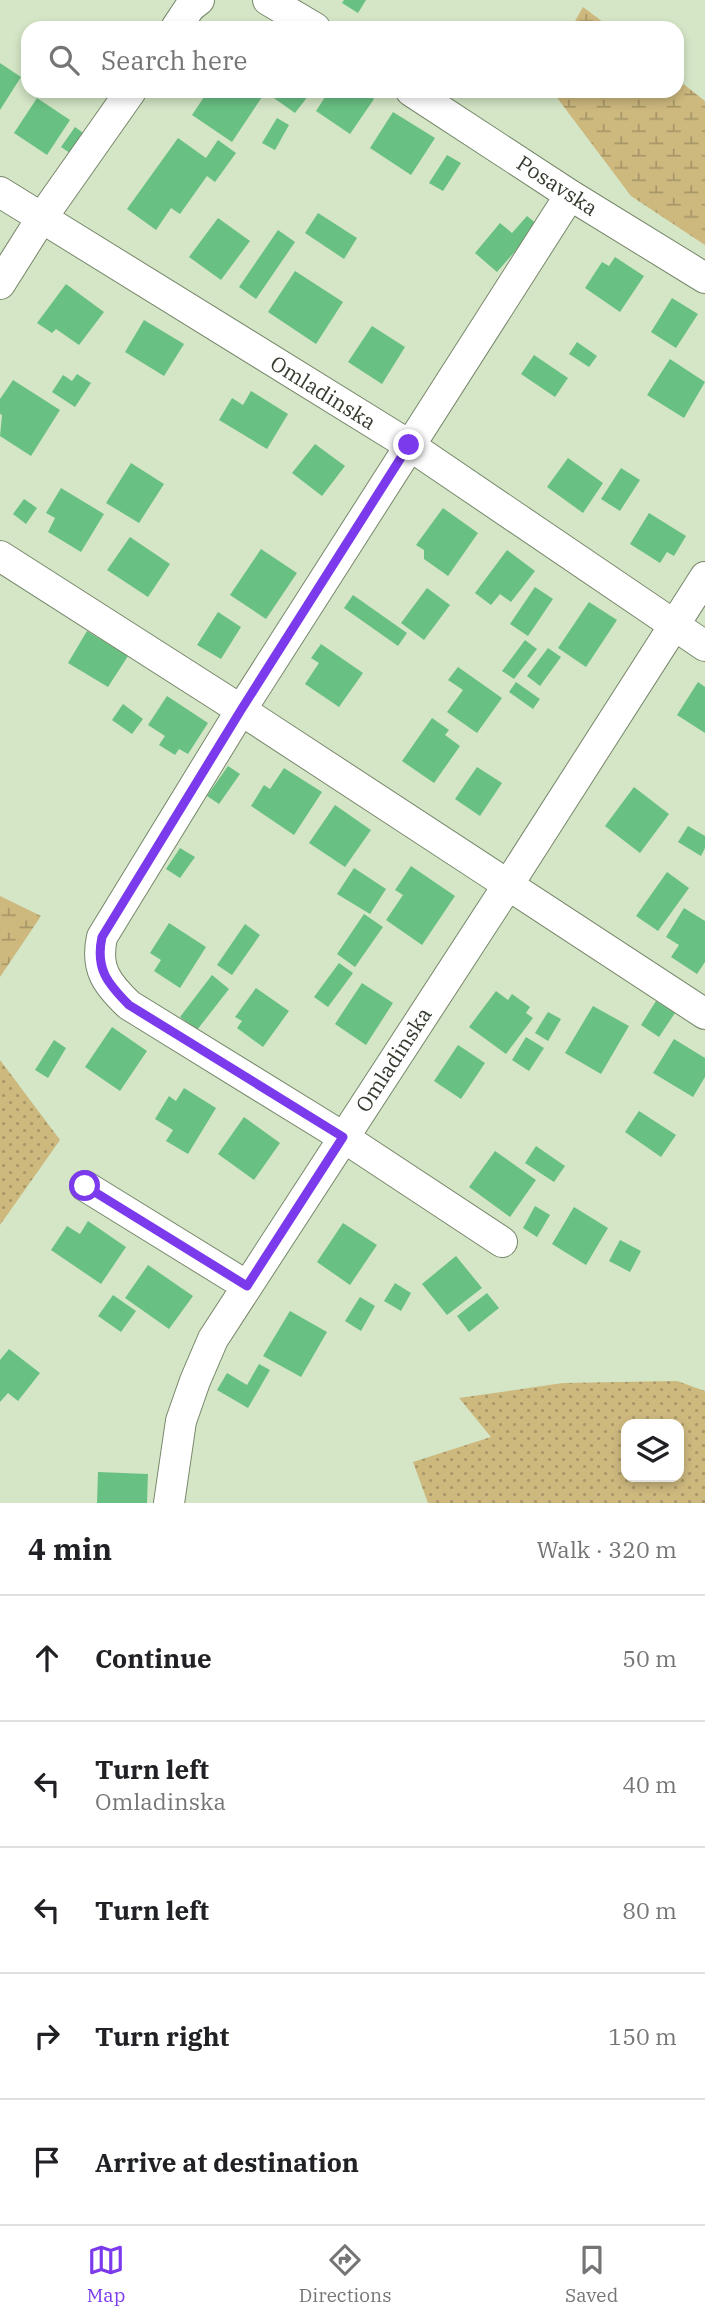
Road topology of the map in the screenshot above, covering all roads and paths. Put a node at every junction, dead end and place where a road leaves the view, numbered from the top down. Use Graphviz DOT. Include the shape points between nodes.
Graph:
graph roads {
  1 [pos="199,0"];
  2 [pos="268,0"];
  3 [pos="181,21"];
  4 [pos="303,21"];
  5 [pos="126,98"];
  6 [pos="422,98"];
  7 [pos="0,192"];
  8 [pos="570,195"];
  9 [pos="41,219"];
  10 [pos="705,278"];
  11 [pos="0,284"];
  12 [pos="409,445"];
  13 [pos="0,556"];
  14 [pos="705,577"];
  15 [pos="675,626"];
  16 [pos="705,646"];
  17 [pos="241,710"];
  18 [pos="508,885"];
  19 [pos="705,1014"];
  20 [pos="343,1137"];
  21 [pos="85,1186"];
  22 [pos="502,1242"];
  23 [pos="247,1286"];
  24 [pos="169,1503"];
  1 -- 3 [label="street"];
  2 -- 4 [label="street"];
  5 -- 9 [label="street"];
  6 -- 8 [label="street, Posavska"];
  7 -- 9 [label="street, Omladinska"];
  8 -- 10 [label="street, Posavska"];
  8 -- 12 [label="street"];
  9 -- 11 [label="street"];
  9 -- 12 [label="street, Omladinska"];
  12 -- 15 [label="street, Omladinska"];
  12 -- 17 [label="street"];
  13 -- 17 [label="street"];
  14 -- 15 [label="street"];
  15 -- 16 [label="street, Omladinska"];
  15 -- 18 [label="street, Omladinska"];
  17 -- 18 [label="street"];
  17 -- 20 [label="street" via="102,937 101,965 112,988 129,1005"];
  18 -- 19 [label="street"];
  18 -- 20 [label="street, Omladinska"];
  20 -- 22 [label="street"];
  20 -- 23 [label="street, Omladinska"];
  21 -- 23 [label="street"];
  23 -- 24 [label="street, Omladinska" via="213,1339 195,1381 181,1421"];
}
